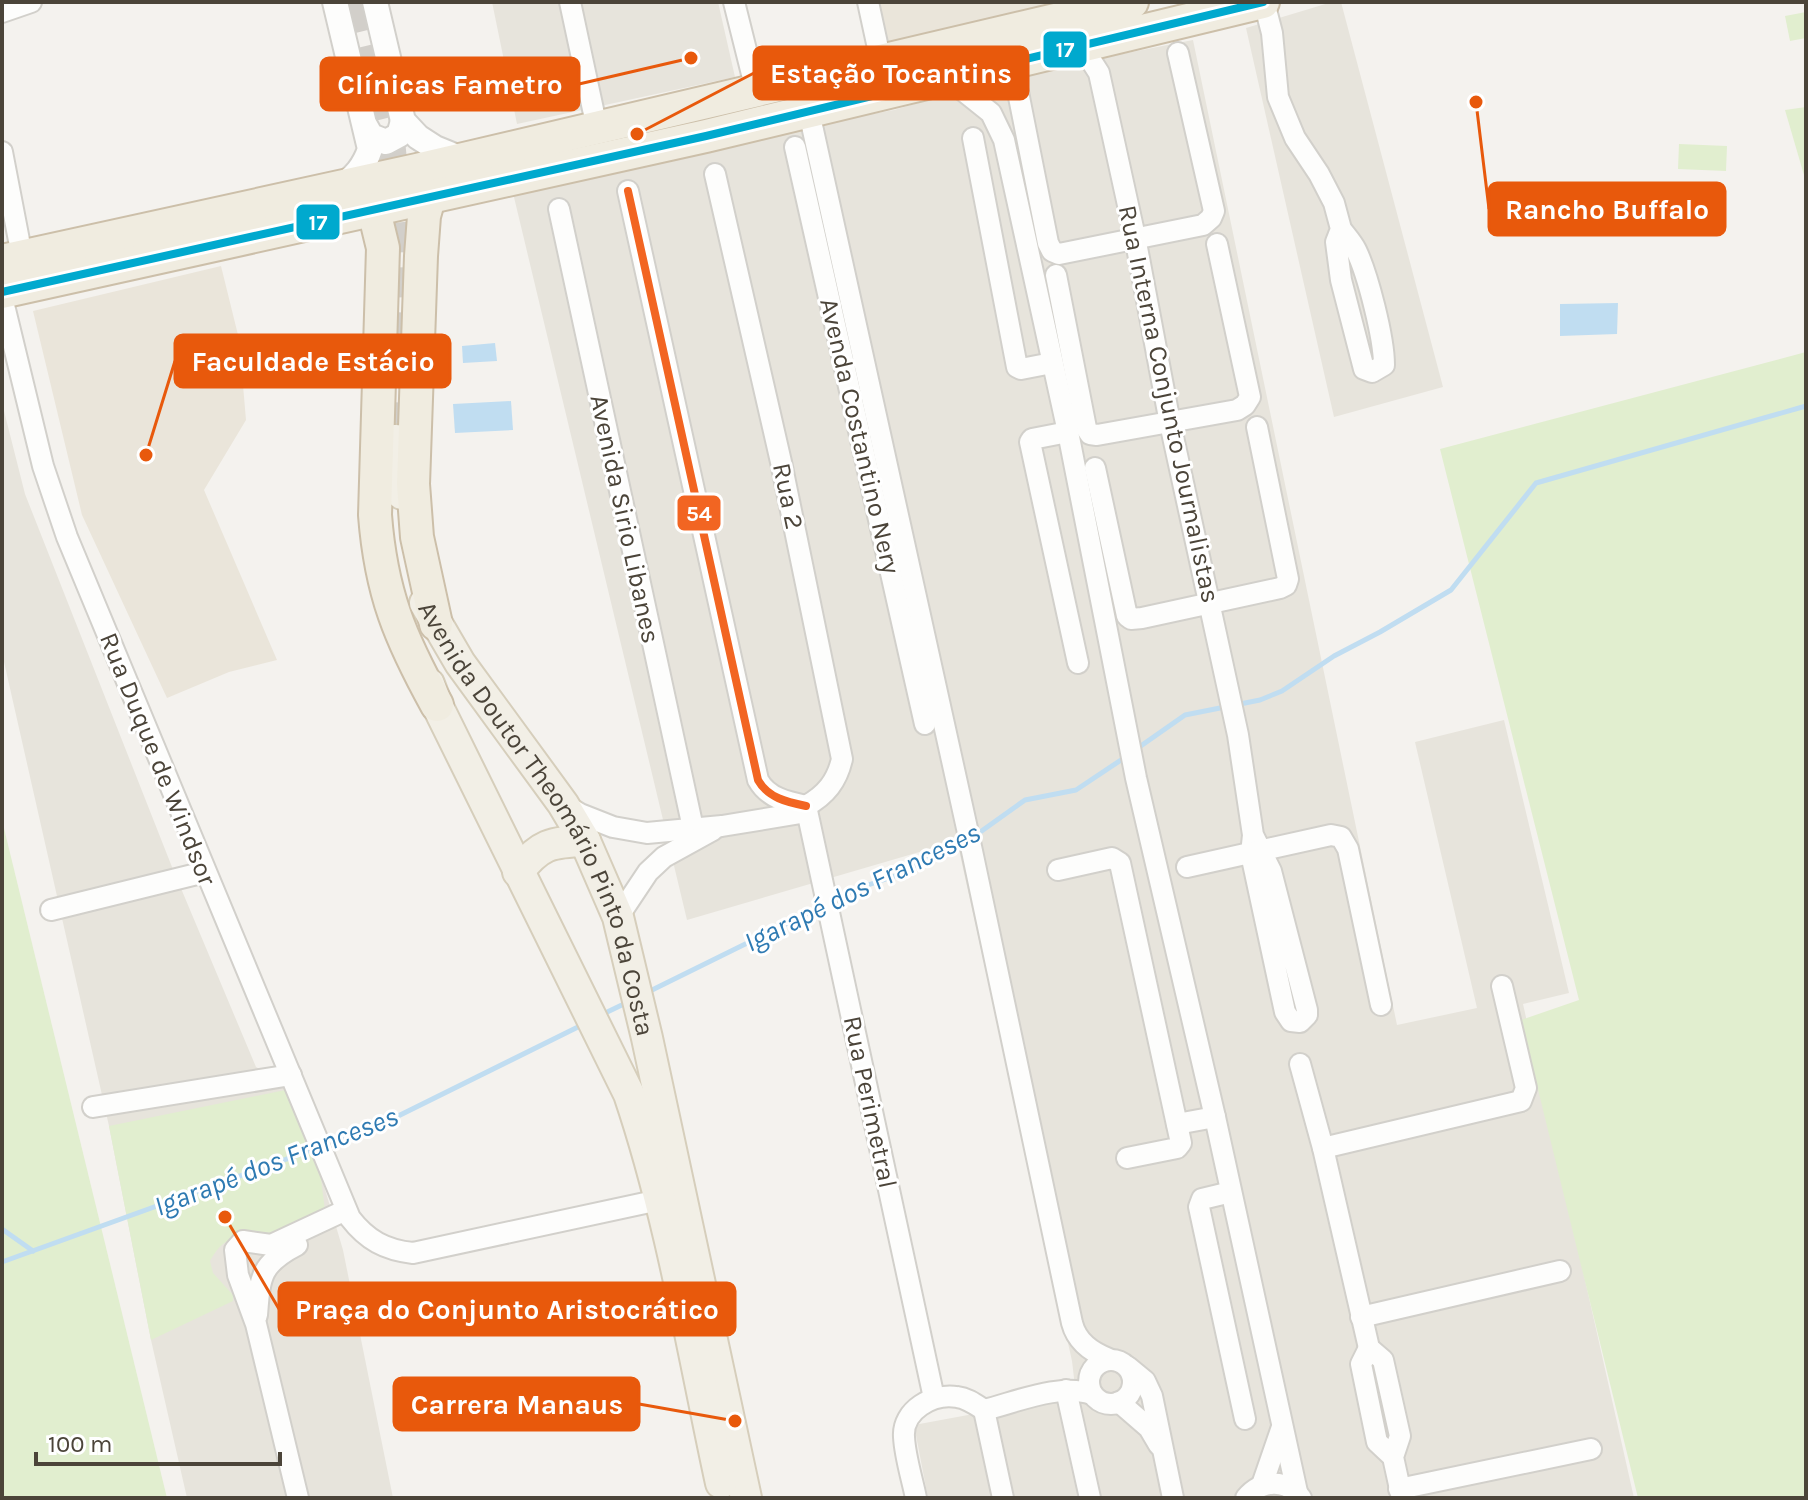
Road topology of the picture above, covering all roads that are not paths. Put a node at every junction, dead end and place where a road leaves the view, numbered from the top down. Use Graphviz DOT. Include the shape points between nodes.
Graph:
graph roads {
  1 [pos="31,2"];
  2 [pos="335,2"];
  3 [pos="375,2"];
  4 [pos="570,2"];
  5 [pos="734,2"];
  6 [pos="868,2"];
  7 [pos="1132,2"];
  8 [pos="1259,3"];
  9 [pos="2,12"];
  10 [pos="1095,42"];
  11 [pos="1178,53"];
  12 [pos="881,62"];
  13 [pos="984,67"];
  14 [pos="946,77"];
  15 [pos="756,90"];
  16 [pos="1018,92"];
  17 [pos="984,107"];
  18 [pos="809,112"];
  19 [pos="403,121"];
  20 [pos="366,127"];
  21 [pos="597,128"];
  22 [pos="973,138"];
  23 [pos="795,147"];
  24 [pos="2,152"];
  25 [pos="462,159"];
  26 [pos="715,174"];
  27 [pos="339,187"];
  28 [pos="628,191"];
  29 [pos="429,198"];
  30 [pos="559,209"];
  31 [pos="367,211"];
  32 [pos="1341,229"];
  33 [pos="1135,237"];
  34 [pos="1217,244"];
  35 [pos="12,259"];
  36 [pos="1056,275"];
  37 [pos="2,294"];
  38 [pos="1052,363"];
  39 [pos="1170,423"];
  40 [pos="1257,427"];
  41 [pos="1068,432"];
  42 [pos="1095,468"];
  43 [pos="1210,604"];
  44 [pos="436,624"];
  45 [pos="1078,663"];
  46 [pos="437,705"];
  47 [pos="925,724"];
  48 [pos="563,804"];
  49 [pos="807,809"];
  50 [pos="722,826"];
  51 [pos="693,828"];
  52 [pos="585,841"];
  53 [pos="1256,846"];
  54 [pos="1187,867"];
  55 [pos="1058,870"];
  56 [pos="205,872"];
  57 [pos="518,872"];
  58 [pos="51,910"];
  59 [pos="618,917"];
  60 [pos="1502,986"];
  61 [pos="1381,1005"];
  62 [pos="1300,1064"];
  63 [pos="291,1075"];
  64 [pos="93,1107"];
  65 [pos="1215,1117"];
  66 [pos="1177,1124"];
  67 [pos="1323,1148"];
  68 [pos="1127,1158"];
  69 [pos="1231,1192"];
  70 [pos="659,1200"];
  71 [pos="348,1214"];
  72 [pos="1560,1271"];
  73 [pos="1361,1317"];
  74 [pos="256,1324"];
  75 [pos="1118,1363"];
  76 [pos="1066,1390"];
  77 [pos="1092,1394"];
  78 [pos="934,1398"];
  79 [pos="1119,1402"];
  80 [pos="984,1410"];
  81 [pos="1245,1419"];
  82 [pos="1282,1427"];
  83 [pos="1162,1449"];
  84 [pos="1591,1449"];
  85 [pos="1254,1492"];
  86 [pos="1400,1493"];
  87 [pos="1299,1495"];
  88 [pos="298,1498"];
  89 [pos="724,1498"];
  90 [pos="746,1498"];
  91 [pos="916,1498"];
  92 [pos="1003,1498"];
  93 [pos="1090,1498"];
  94 [pos="1173,1498"];
  1 -- 9 [label="street"];
  2 -- 20 [label="street"];
  3 -- 19 [label="street"];
  4 -- 21 [label="street"];
  5 -- 15 [label="street"];
  6 -- 12 [label="street"];
  7 -- 12 [label="highway"];
  8 -- 10 [label="highway"];
  8 -- 32 [label="street" via="1259,36 1278,97 1295,138 1334,203"];
  10 -- 13 [label="highway"];
  10 -- 33 [label="street, Rua Interna Conjunto Journalistas"];
  11 -- 33 [label="street" via="1214,211 1203,225"];
  12 -- 15 [label="highway"];
  13 -- 14 [label="highway"];
  13 -- 17 [label="street"];
  14 -- 17 [label="street"];
  14 -- 18 [label="highway"];
  15 -- 21 [label="highway"];
  16 -- 33 [label="street" via="1052,251 1059,254"];
  17 -- 38 [label="street" via="1004,140"];
  18 -- 29 [label="highway"];
  18 -- 75 [label="street" via="1074,1331 1087,1347"];
  19 -- 20 [label="street" via="399,135 386,142 371,136"];
  19 -- 25 [label="street" via="427,143"];
  20 -- 27 [label="street" via="370,149 365,164"];
  21 -- 25 [label="highway"];
  22 -- 38 [label="street" via="1017,367"];
  23 -- 47 [label="street, Avenda Costantino Nery"];
  24 -- 35 [label="street"];
  25 -- 27 [label="highway"];
  26 -- 49 [label="street, Rua 2" via="842,759 833,783"];
  27 -- 35 [label="highway"];
  28 -- 49 [label="street" via="758,780 769,794"];
  29 -- 31 [label="highway"];
  29 -- 44 [label="highway" via="421,256 413,484 417,537"];
  30 -- 51 [label="street, Avenida Sirio Libanes"];
  31 -- 37 [label="highway"];
  31 -- 46 [label="highway" via="376,219 383,248 378,553 394,620"];
  32 -- 32 [label="street" via="1336,242 1341,280 1364,369 1372,372 1384,365 1382,350 1368,287 1355,249"];
  33 -- 39 [label="street, Rua Interna Conjunto Journalistas"];
  34 -- 39 [label="street" via="1250,397 1237,410"];
  36 -- 39 [label="street" via="1090,434"];
  37 -- 56 [label="street, Rua Duque de Windsor" via="52,497"];
  38 -- 41 [label="street"];
  39 -- 43 [label="street, Rua Interna Conjunto Journalistas"];
  40 -- 43 [label="street" via="1288,579 1280,588"];
  41 -- 45 [label="street" via="1030,442"];
  41 -- 65 [label="street" via="1136,778"];
  42 -- 43 [label="street" via="1127,616 1142,618"];
  43 -- 53 [label="street, Rua Interna Conjunto Journalistas"];
  44 -- 46 [label="main road, Avenida Doutor Theomário Pinto da Costa" via="409,553 396,440 391,552 408,625"];
  44 -- 48 [label="main road, Avenida Doutor Theomário Pinto da Costa"];
  46 -- 57 [label="main road, Avenida Doutor Theomário Pinto da Costa"];
  48 -- 51 [label="street" via="629,831"];
  48 -- 52 [label="main road, Avenida Doutor Theomário Pinto da Costa"];
  49 -- 50 [label="street"];
  49 -- 78 [label="street, Rua Perimetral"];
  50 -- 51 [label="street"];
  50 -- 59 [label="street" via="664,857"];
  52 -- 57 [label="main road" via="546,845"];
  52 -- 59 [label="main road, Avenida Doutor Theomário Pinto da Costa"];
  53 -- 53 [label="street" via="1271,871 1307,1010 1300,1022 1291,1021 1285,1012"];
  53 -- 54 [label="street"];
  53 -- 61 [label="street" via="1341,837 1348,849"];
  55 -- 66 [label="street" via="1112,858 1120,863"];
  56 -- 58 [label="street"];
  56 -- 63 [label="street, Rua Duque de Windsor"];
  57 -- 70 [label="main road, Avenida Doutor Theomário Pinto da Costa" via="611,1054 641,1128"];
  59 -- 90 [label="main road, Avenida Doutor Theomário Pinto da Costa"];
  60 -- 67 [label="street" via="1526,1088 1521,1101"];
  62 -- 67 [label="street"];
  63 -- 64 [label="street"];
  63 -- 71 [label="street, Rua Duque de Windsor"];
  65 -- 66 [label="street"];
  65 -- 69 [label="street"];
  66 -- 68 [label="street" via="1180,1147"];
  67 -- 73 [label="street"];
  69 -- 81 [label="street" via="1202,1199 1199,1207"];
  69 -- 82 [label="street"];
  70 -- 71 [label="street, Rua Duque de Windsor" via="413,1253 379,1245"];
  70 -- 89 [label="main road, Avenida Doutor Theomário Pinto da Costa"];
  71 -- 74 [label="street" via="266,1266"];
  71 -- 74 [label="street" via="271,1245 243,1241 235,1250"];
  72 -- 73 [label="street"];
  73 -- 86 [label="street" via="1369,1348 1383,1360 1400,1436 1393,1457"];
  74 -- 88 [label="street"];
  75 -- 77 [label="street" via="1102,1361 1091,1372"];
  75 -- 79 [label="street" via="1133,1380 1129,1394"];
  75 -- 83 [label="street" via="1145,1381 1158,1412"];
  76 -- 77 [label="street"];
  76 -- 80 [label="street"];
  76 -- 93 [label="street"];
  77 -- 79 [label="street" via="1104,1403"];
  78 -- 80 [label="street" via="959,1397"];
  78 -- 91 [label="street" via="905,1423"];
  79 -- 83 [label="street" via="1149,1428"];
  80 -- 92 [label="street"];
  82 -- 85 [label="street"];
  82 -- 87 [label="street"];
  83 -- 94 [label="street"];
  84 -- 86 [label="street"];
  85 -- 87 [label="street" via="1274,1483"];
}
